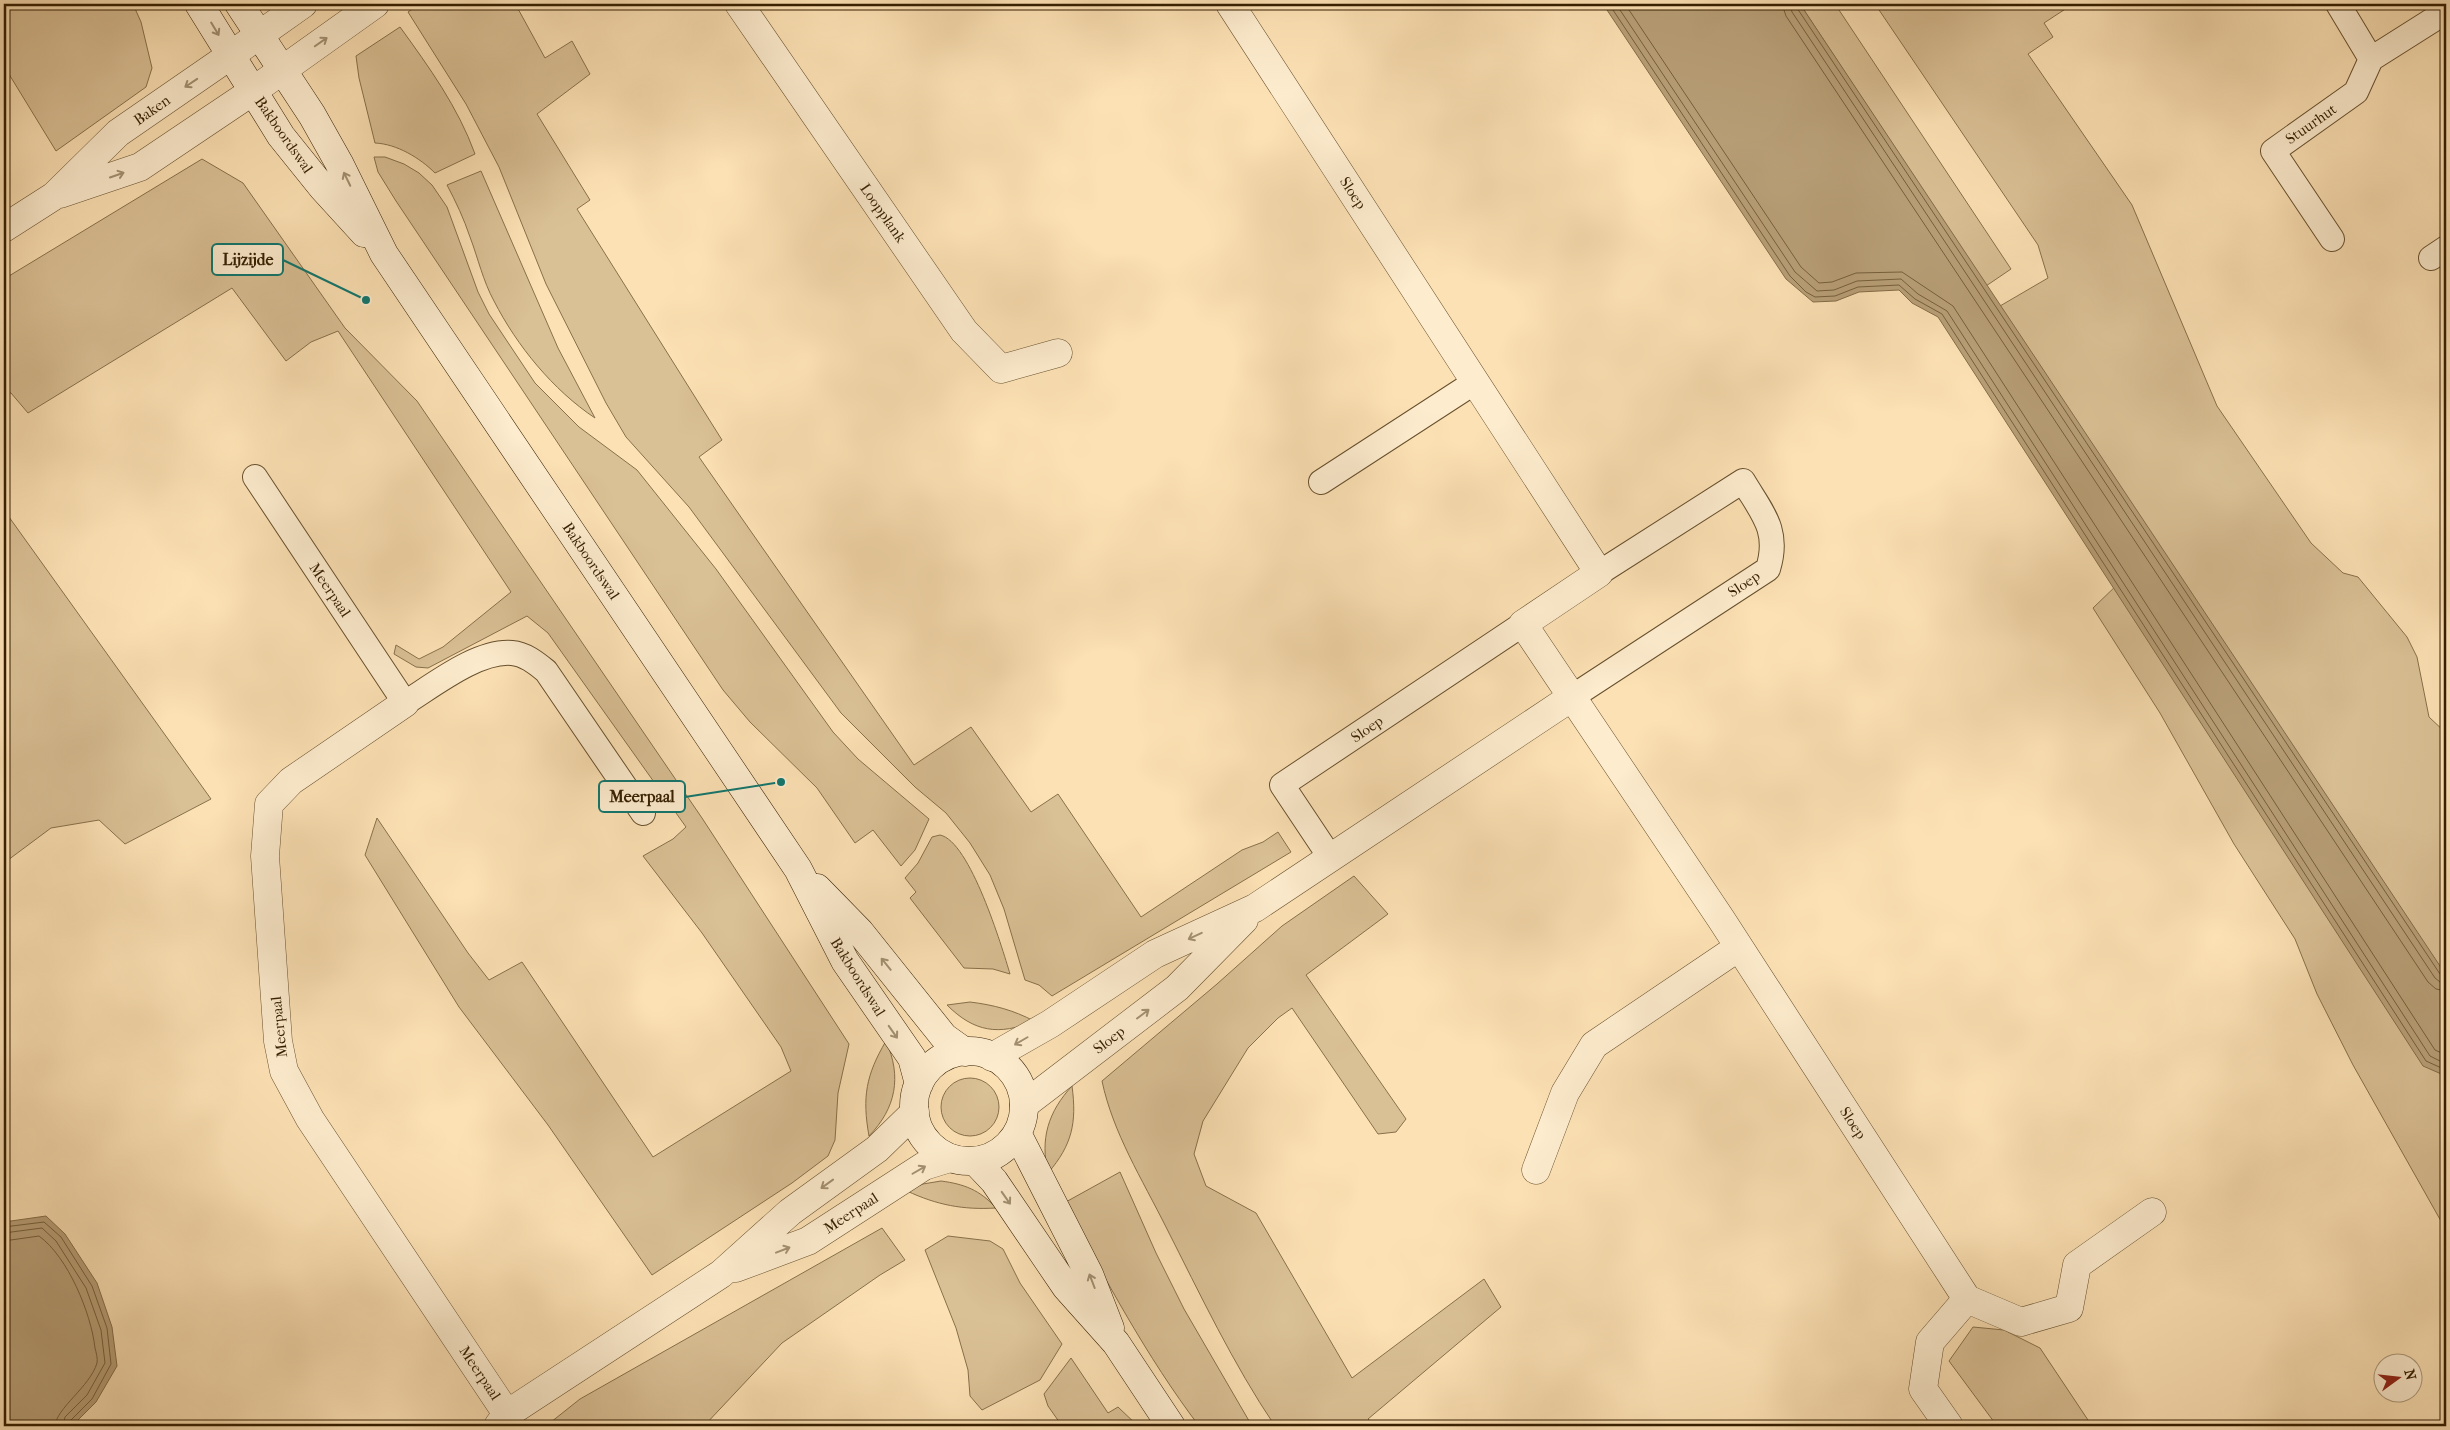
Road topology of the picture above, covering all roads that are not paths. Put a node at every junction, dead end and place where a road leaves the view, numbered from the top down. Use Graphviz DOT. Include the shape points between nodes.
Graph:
graph roads {
  1 [pos="199,4"];
  2 [pos="239,4"];
  3 [pos="303,4"];
  4 [pos="375,4"];
  5 [pos="739,4"];
  6 [pos="1230,4"];
  7 [pos="2338,4"];
  8 [pos="2443,4"];
  9 [pos="259,35"];
  10 [pos="231,55"];
  11 [pos="2371,59"];
  12 [pos="282,70"];
  13 [pos="253,91"];
  14 [pos="54,196"];
  15 [pos="4,228"];
  16 [pos="2332,239"];
  17 [pos="384,254"];
  18 [pos="1058,353"];
  19 [pos="1475,382"];
  20 [pos="255,477"];
  21 [pos="1321,482"];
  22 [pos="1599,573"];
  23 [pos="1523,624"];
  24 [pos="1572,697"];
  25 [pos="405,702"];
  26 [pos="643,813"];
  27 [pos="1330,857"];
  28 [pos="798,869"];
  29 [pos="1255,908"];
  30 [pos="1739,947"];
  31 [pos="965,1052"];
  32 [pos="992,1057"];
  33 [pos="920,1084"];
  34 [pos="1024,1105"];
  35 [pos="915,1112"];
  36 [pos="1017,1133"];
  37 [pos="962,1159"];
  38 [pos="1536,1170"];
  39 [pos="2152,1212"];
  40 [pos="721,1274"];
  41 [pos="1967,1299"];
  42 [pos="1116,1343"];
  43 [pos="502,1420"];
  44 [pos="1171,1426"];
  45 [pos="1949,1426"];
  1 -- 10 [label="street, Bakboordswal, one-way"];
  2 -- 9 [label="street, Bakboordswal"];
  3 -- 9 [label="street, Baken"];
  12 -- 4 [label="street, Baken, one-way"];
  5 -- 18 [label="street, Loopplank" via="964,331 1001,368"];
  6 -- 19 [label="street, Sloep"];
  7 -- 11 [label="lane"];
  8 -- 11 [label="lane" via="2439,16"];
  9 -- 10 [label="street, Baken"];
  9 -- 12 [label="street, Bakboordswal"];
  10 -- 13 [label="street, Bakboordswal"];
  10 -- 14 [label="street, Baken, one-way" via="118,133"];
  11 -- 16 [label="lane, Stuurhut" via="2356,92 2274,151"];
  12 -- 13 [label="street, Baken"];
  17 -- 12 [label="street, Bakboordswal, one-way" via="339,163"];
  14 -- 13 [label="street, Baken, one-way" via="140,167"];
  13 -- 17 [label="street, Bakboordswal" via="290,149"];
  14 -- 15 [label="street, Baken"];
  17 -- 28 [label="street, Bakboordswal"];
  19 -- 21 [label="lane"];
  19 -- 22 [label="street, Sloep"];
  20 -- 25 [label="lane, Meerpaal"];
  22 -- 23 [label="street, Sloep"];
  22 -- 24 [label="lane, Sloep" via="1743,481 1770,526 1773,551 1768,569"];
  23 -- 24 [label="street, Sloep"];
  23 -- 27 [label="lane, Sloep" via="1282,785"];
  24 -- 27 [label="street, Sloep"];
  24 -- 30 [label="street, Sloep"];
  25 -- 26 [label="lane, Meerpaal" via="490,654 513,653 530,659 546,671"];
  25 -- 43 [label="street, Meerpaal" via="291,781 269,804 265,856 278,1041 284,1071 310,1119"];
  27 -- 29 [label="street, Sloep"];
  31 -- 28 [label="street, Bakboordswal, one-way" via="944,1037 860,932"];
  28 -- 33 [label="street, Bakboordswal, one-way" via="845,961 912,1058"];
  29 -- 32 [label="street, Sloep, one-way" via="1155,954 1050,1024"];
  34 -- 29 [label="street, Sloep, one-way" via="1177,988"];
  30 -- 38 [label="street" via="1594,1045 1565,1093"];
  30 -- 41 [label="street, Sloep"];
  31 -- 32 [label="street" via="979,1052"];
  31 -- 33 [label="street" via="938,1062"];
  32 -- 34 [label="street" via="1015,1076"];
  33 -- 35 [label="street"];
  34 -- 36 [label="street"];
  35 -- 37 [label="street" via="923,1135 930,1144"];
  35 -- 40 [label="street, Meerpaal, one-way" via="877,1149 790,1212"];
  36 -- 37 [label="street" via="995,1155"];
  42 -- 36 [label="street, one-way" via="1089,1274"];
  40 -- 37 [label="street, Meerpaal, one-way" via="808,1241 924,1166"];
  37 -- 42 [label="street, one-way" via="994,1181 1066,1287"];
  39 -- 41 [label="street" via="2077,1265 2069,1308 2021,1322"];
  40 -- 43 [label="street, Meerpaal"];
  41 -- 45 [label="street" via="1930,1342 1924,1379 1923,1389"];
  42 -- 44 [label="street"];
}
